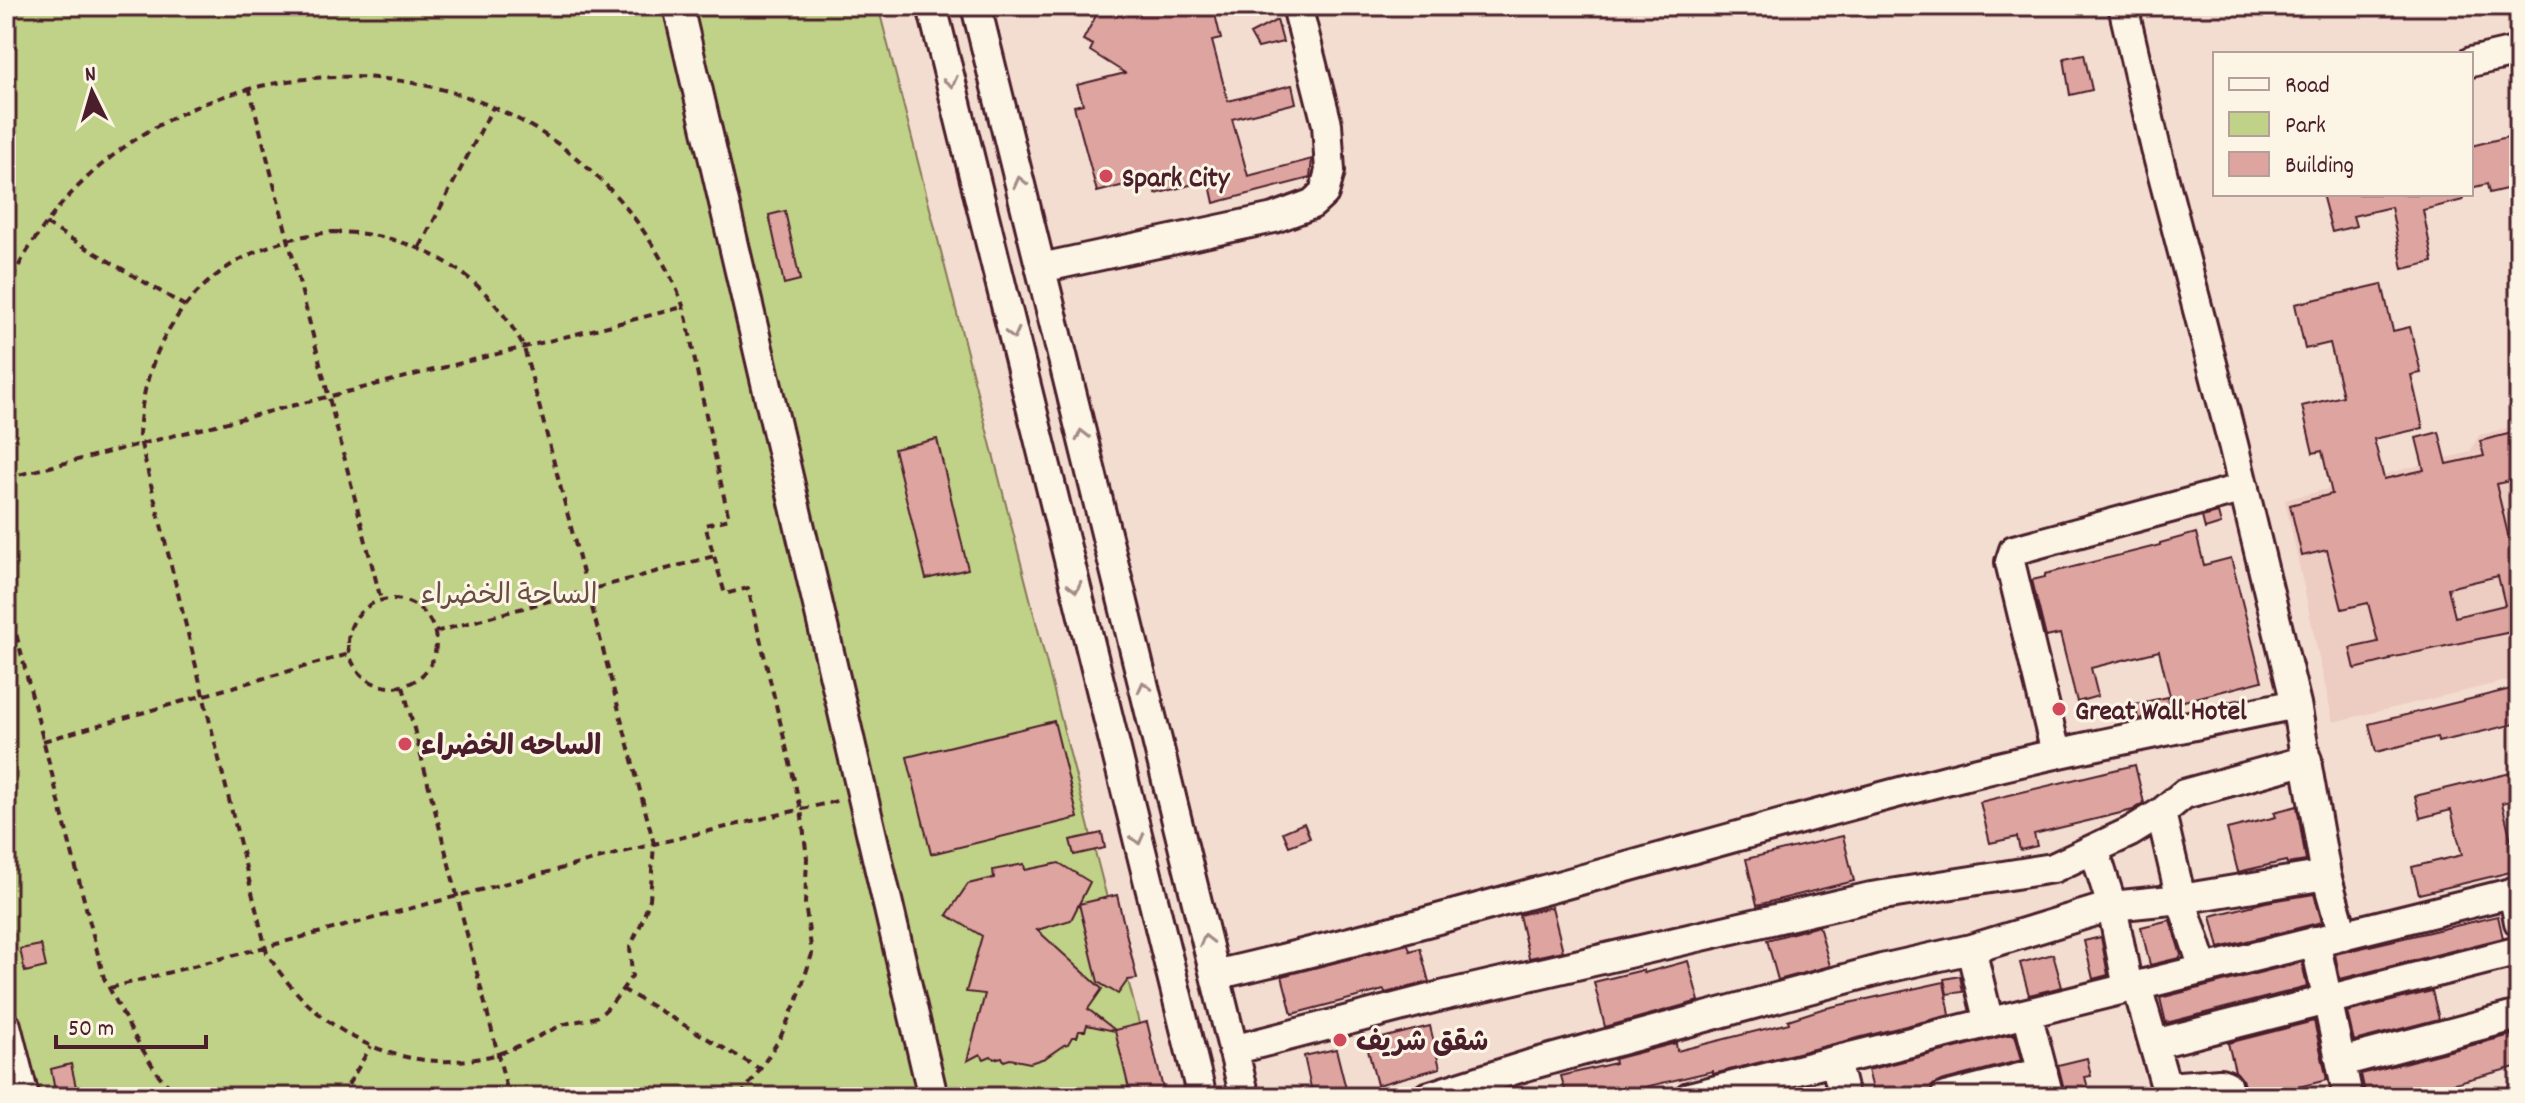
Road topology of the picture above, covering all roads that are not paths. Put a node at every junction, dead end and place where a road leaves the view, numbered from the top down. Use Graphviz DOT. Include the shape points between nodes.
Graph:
graph roads {
  1 [pos="678,6"];
  2 [pos="932,6"];
  3 [pos="976,6"];
  4 [pos="1297,6"];
  5 [pos="2123,6"];
  6 [pos="2519,51"];
  7 [pos="2473,62"];
  8 [pos="1041,268"];
  9 [pos="2244,488"];
  10 [pos="2296,704"];
  11 [pos="2056,753"];
  12 [pos="2307,760"];
  13 [pos="2161,813"];
  14 [pos="2094,849"];
  15 [pos="2326,875"];
  16 [pos="2516,892"];
  17 [pos="2181,899"];
  18 [pos="2112,906"];
  19 [pos="2519,922"];
  20 [pos="2343,935"];
  21 [pos="2315,941"];
  22 [pos="1971,949"];
  23 [pos="2519,951"];
  24 [pos="2204,969"];
  25 [pos="1215,975"];
  26 [pos="2133,987"];
  27 [pos="2328,1000"];
  28 [pos="2027,1013"];
  29 [pos="2519,1015"];
  30 [pos="1989,1023"];
  31 [pos="6,1026"];
  32 [pos="2154,1044"];
  33 [pos="1233,1050"];
  34 [pos="1835,1061"];
  35 [pos="2341,1062"];
  36 [pos="2046,1084"];
  37 [pos="24,1097"];
  38 [pos="933,1097"];
  39 [pos="1202,1097"];
  40 [pos="1245,1097"];
  41 [pos="1427,1097"];
  42 [pos="1689,1097"];
  43 [pos="1844,1097"];
  44 [pos="1945,1097"];
  45 [pos="2230,1097"];
  46 [pos="2348,1097"];
  1 -- 38 [label="street"];
  2 -- 39 [label="street, one-way"];
  8 -- 3 [label="street, one-way"];
  4 -- 8 [label="street" via="1327,124 1330,171 1324,193 1312,204 1274,218"];
  5 -- 9 [label="street"];
  6 -- 7 [label="street"];
  25 -- 8 [label="street, one-way"];
  9 -- 10 [label="street"];
  9 -- 11 [label="street" via="2014,550 2010,562"];
  10 -- 11 [label="street"];
  10 -- 12 [label="street"];
  11 -- 25 [label="street" via="1692,847 1365,940"];
  12 -- 13 [label="street" via="2184,794"];
  12 -- 15 [label="street"];
  13 -- 14 [label="street"];
  13 -- 17 [label="street"];
  14 -- 18 [label="street"];
  14 -- 33 [label="street" via="2053,868 1871,897"];
  15 -- 17 [label="street"];
  15 -- 20 [label="street"];
  16 -- 19 [label="street"];
  16 -- 20 [label="street"];
  17 -- 18 [label="street"];
  17 -- 24 [label="street"];
  18 -- 22 [label="street"];
  18 -- 26 [label="street"];
  20 -- 21 [label="street"];
  21 -- 24 [label="street"];
  21 -- 27 [label="street"];
  22 -- 30 [label="street"];
  22 -- 41 [label="street" via="1882,969"];
  23 -- 27 [label="street"];
  24 -- 26 [label="street"];
  25 -- 33 [label="street"];
  26 -- 28 [label="street"];
  26 -- 32 [label="street"];
  27 -- 32 [label="street"];
  27 -- 35 [label="street"];
  28 -- 30 [label="street"];
  28 -- 36 [label="street"];
  29 -- 35 [label="street"];
  30 -- 34 [label="street"];
  31 -- 37 [label="street"];
  32 -- 45 [label="street" via="2166,1087 2220,1083"];
  33 -- 40 [label="street"];
  34 -- 42 [label="street"];
  34 -- 43 [label="street"];
  35 -- 46 [label="street"];
  36 -- 44 [label="street"];
}
